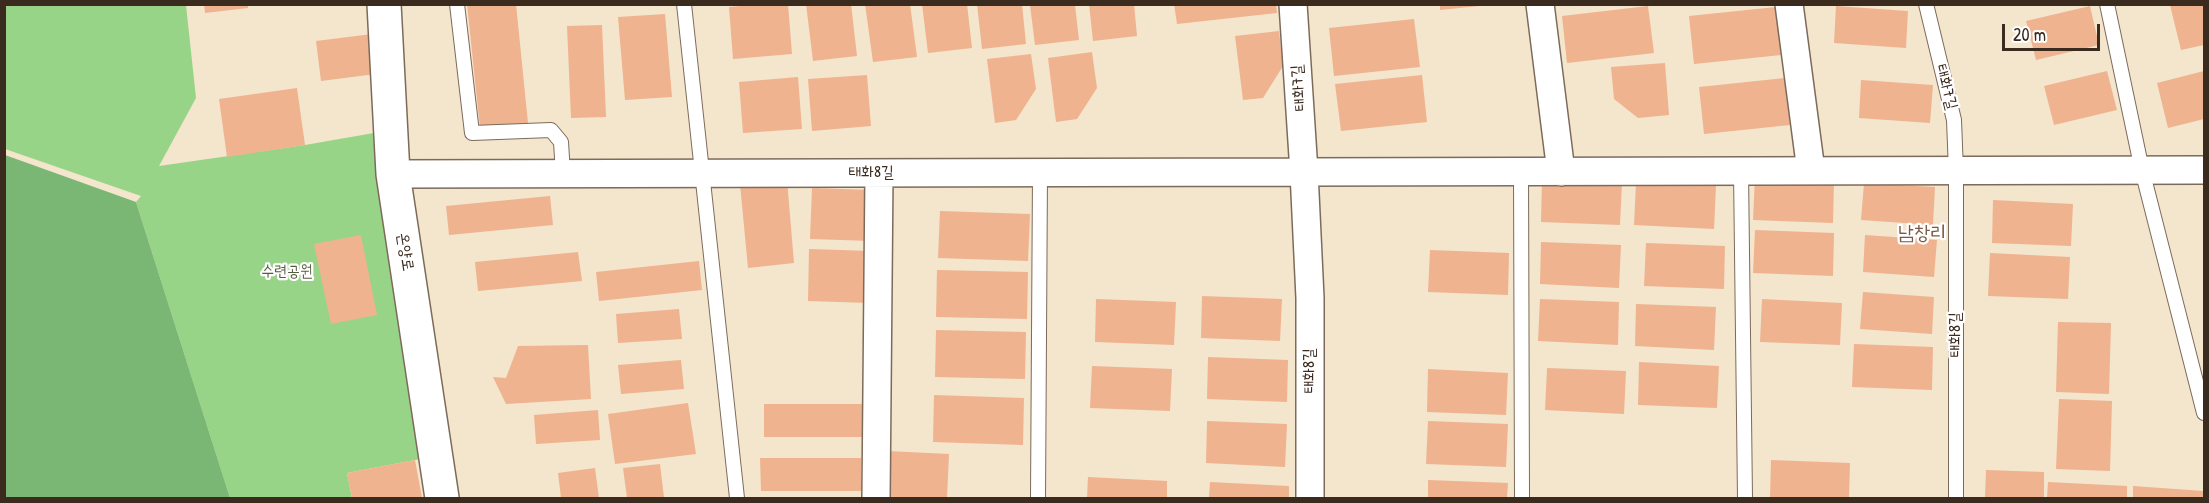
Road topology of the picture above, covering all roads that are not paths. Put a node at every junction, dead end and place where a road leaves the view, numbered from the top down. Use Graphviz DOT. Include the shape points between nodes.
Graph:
graph roads {
  1 [pos="384,4"];
  2 [pos="457,4"];
  3 [pos="684,4"];
  4 [pos="1293,4"];
  5 [pos="1540,4"];
  6 [pos="1789,4"];
  7 [pos="1926,4"];
  8 [pos="2107,4"];
  9 [pos="2142,170"];
  10 [pos="2205,170"];
  11 [pos="1741,171"];
  12 [pos="1811,171"];
  13 [pos="1956,171"];
  14 [pos="1304,172"];
  15 [pos="1521,172"];
  16 [pos="1561,172"];
  17 [pos="879,173"];
  18 [pos="1040,173"];
  19 [pos="393,174"];
  20 [pos="563,174"];
  21 [pos="702,174"];
  22 [pos="2205,413"];
  23 [pos="442,498"];
  24 [pos="737,498"];
  25 [pos="876,498"];
  26 [pos="1038,498"];
  27 [pos="1310,498"];
  28 [pos="1522,498"];
  29 [pos="1745,498"];
  30 [pos="1956,498"];
  1 -- 19 [label="main road, 온양로"];
  2 -- 20 [label="lane" via="472,133 551,130 561,142"];
  3 -- 21 [label="lane"];
  4 -- 14 [label="street, 태화7길"];
  5 -- 16 [label="street"];
  6 -- 12 [label="street"];
  7 -- 13 [label="lane, 태화7길" via="1954,120"];
  8 -- 9 [label="lane"];
  9 -- 10 [label="street, 태화8길"];
  9 -- 13 [label="street, 태화8길"];
  9 -- 22 [label="lane"];
  11 -- 12 [label="street, 태화8길"];
  11 -- 16 [label="street, 태화8길"];
  11 -- 29 [label="lane"];
  12 -- 13 [label="street, 태화8길"];
  13 -- 30 [label="lane, 태화8길"];
  14 -- 15 [label="street, 태화8길"];
  14 -- 18 [label="street, 태화8길"];
  14 -- 27 [label="street, 태화8길" via="1310,298"];
  15 -- 16 [label="street, 태화8길"];
  15 -- 28 [label="lane"];
  17 -- 18 [label="street, 태화8길"];
  17 -- 21 [label="street, 태화8길"];
  17 -- 25 [label="street"];
  18 -- 26 [label="lane"];
  19 -- 20 [label="street, 태화8길"];
  19 -- 23 [label="main road, 온양로"];
  20 -- 21 [label="street, 태화8길"];
  21 -- 24 [label="lane"];
}
